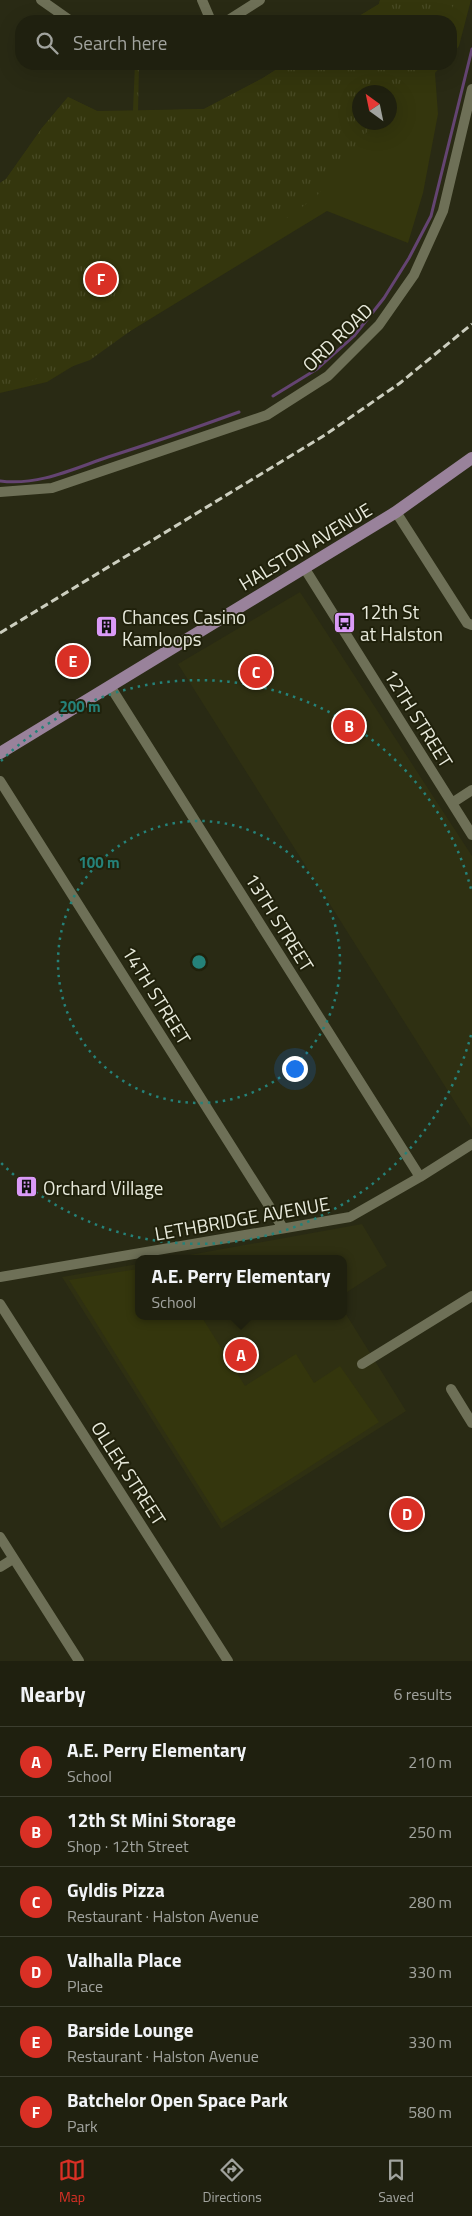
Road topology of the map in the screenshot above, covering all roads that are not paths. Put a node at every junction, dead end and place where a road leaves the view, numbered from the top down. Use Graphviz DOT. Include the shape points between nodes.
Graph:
graph roads {
  1 [pos="41,0"];
  2 [pos="202,0"];
  3 [pos="260,0"];
  4 [pos="62,15"];
  5 [pos="208,15"];
  6 [pos="236,15"];
  7 [pos="472,89"];
  8 [pos="472,458"];
  9 [pos="0,492"];
  10 [pos="396,512"];
  11 [pos="305,569"];
  12 [pos="472,625"];
  13 [pos="110,686"];
  14 [pos="0,753"];
  15 [pos="0,781"];
  16 [pos="472,790"];
  17 [pos="452,803"];
  18 [pos="472,835"];
  19 [pos="472,1144"];
  20 [pos="420,1177"];
  21 [pos="283,1228"];
  22 [pos="0,1277"];
  23 [pos="472,1296"];
  24 [pos="0,1304"];
  25 [pos="362,1364"];
  26 [pos="451,1389"];
  27 [pos="472,1423"];
  28 [pos="0,1537"];
  29 [pos="13,1558"];
  30 [pos="0,1567"];
  31 [pos="79,1661"];
  32 [pos="228,1661"];
  1 -- 4 [label="street"];
  2 -- 5 [label="street"];
  3 -- 6 [label="street"];
  7 -- 9 [label="street, ORD ROAD" via="443,211 414,274 379,325 328,376 267,414 52,488"];
  8 -- 10 [label="main road, HALSTON AVENUE"];
  10 -- 11 [label="main road, HALSTON AVENUE"];
  10 -- 12 [label="street"];
  11 -- 13 [label="main road, HALSTON AVENUE"];
  11 -- 17 [label="street, 12TH STREET"];
  13 -- 14 [label="main road, HALSTON AVENUE"];
  13 -- 20 [label="street, 13TH STREET"];
  15 -- 21 [label="street, 14TH STREET"];
  16 -- 17 [label="street"];
  17 -- 18 [label="street, 12TH STREET"];
  19 -- 20 [label="street, LETHBRIDGE AVENUE"];
  20 -- 21 [label="street, LETHBRIDGE AVENUE" via="350,1217"];
  21 -- 22 [label="street, LETHBRIDGE AVENUE"];
  23 -- 25 [label="street"];
  24 -- 32 [label="street, OLLEK STREET"];
  26 -- 27 [label="street"];
  28 -- 29 [label="street"];
  29 -- 30 [label="street"];
  29 -- 31 [label="street"];
}
